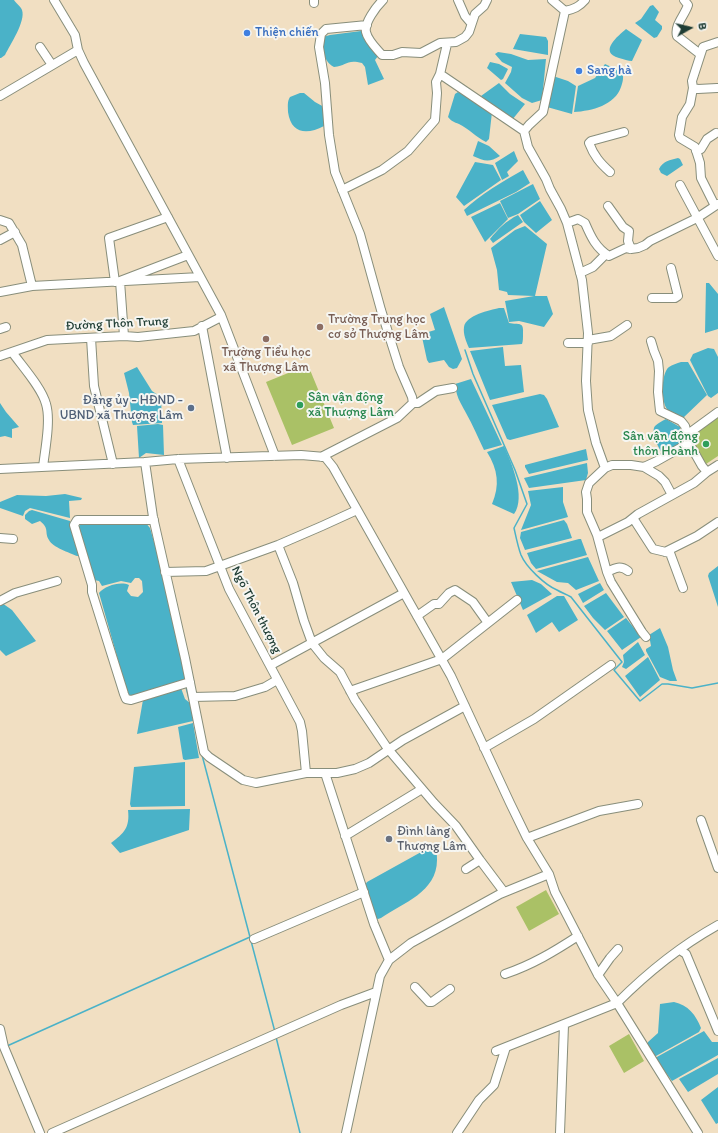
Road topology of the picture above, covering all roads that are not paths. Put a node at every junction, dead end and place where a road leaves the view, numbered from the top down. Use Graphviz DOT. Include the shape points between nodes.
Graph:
graph roads {
  1 [pos="54,0"];
  2 [pos="383,0"];
  3 [pos="458,0"];
  4 [pos="487,0"];
  5 [pos="552,0"];
  6 [pos="585,0"];
  7 [pos="684,0"];
  8 [pos="565,11"];
  9 [pos="471,23"];
  10 [pos="367,25"];
  11 [pos="718,42"];
  12 [pos="447,44"];
  13 [pos="40,47"];
  14 [pos="78,50"];
  15 [pos="700,54"];
  16 [pos="52,65"];
  17 [pos="440,74"];
  18 [pos="693,88"];
  19 [pos="717,88"];
  20 [pos="0,96"];
  21 [pos="524,131"];
  22 [pos="624,132"];
  23 [pos="716,133"];
  24 [pos="696,151"];
  25 [pos="610,172"];
  26 [pos="680,185"];
  27 [pos="342,190"];
  28 [pos="716,205"];
  29 [pos="608,206"];
  30 [pos="168,217"];
  31 [pos="697,218"];
  32 [pos="0,220"];
  33 [pos="567,223"];
  34 [pos="15,232"];
  35 [pos="0,240"];
  36 [pos="631,249"];
  37 [pos="606,254"];
  38 [pos="188,255"];
  39 [pos="718,256"];
  40 [pos="671,268"];
  41 [pos="580,274"];
  42 [pos="200,277"];
  43 [pos="117,282"];
  44 [pos="32,286"];
  45 [pos="0,292"];
  46 [pos="652,298"];
  47 [pos="222,317"];
  48 [pos="627,325"];
  49 [pos="202,326"];
  50 [pos="124,336"];
  51 [pos="91,338"];
  52 [pos="652,340"];
  53 [pos="588,342"];
  54 [pos="568,343"];
  55 [pos="12,352"];
  56 [pos="0,356"];
  57 [pos="454,388"];
  58 [pos="413,403"];
  59 [pos="718,412"];
  60 [pos="692,430"];
  61 [pos="689,443"];
  62 [pos="275,456"];
  63 [pos="321,457"];
  64 [pos="227,458"];
  65 [pos="178,459"];
  66 [pos="145,462"];
  67 [pos="113,464"];
  68 [pos="718,465"];
  69 [pos="43,467"];
  70 [pos="644,467"];
  71 [pos="605,468"];
  72 [pos="0,469"];
  73 [pos="707,472"];
  74 [pos="672,495"];
  75 [pos="357,510"];
  76 [pos="633,518"];
  77 [pos="154,520"];
  78 [pos="718,522"];
  79 [pos="0,538"];
  80 [pos="598,538"];
  81 [pos="13,539"];
  82 [pos="278,545"];
  83 [pos="665,552"];
  84 [pos="220,565"];
  85 [pos="628,571"];
  86 [pos="165,572"];
  87 [pos="607,572"];
  88 [pos="57,581"];
  89 [pos="683,588"];
  90 [pos="404,593"];
  91 [pos="517,600"];
  92 [pos="0,601"];
  93 [pos="417,616"];
  94 [pos="488,623"];
  95 [pos="646,637"];
  96 [pos="312,643"];
  97 [pos="442,660"];
  98 [pos="271,665"];
  99 [pos="611,665"];
  100 [pos="277,680"];
  101 [pos="190,682"];
  102 [pos="350,691"];
  103 [pos="193,697"];
  104 [pos="465,706"];
  105 [pos="484,748"];
  106 [pos="388,749"];
  107 [pos="306,773"];
  108 [pos="325,773"];
  109 [pos="422,789"];
  110 [pos="638,804"];
  111 [pos="701,820"];
  112 [pos="345,836"];
  113 [pos="527,838"];
  114 [pos="480,860"];
  115 [pos="718,868"];
  116 [pos="466,869"];
  117 [pos="549,874"];
  118 [pos="364,892"];
  119 [pos="504,892"];
  120 [pos="718,925"];
  121 [pos="578,936"];
  122 [pos="254,939"];
  123 [pos="618,949"];
  124 [pos="680,950"];
  125 [pos="389,960"];
  126 [pos="505,974"];
  127 [pos="598,975"];
  128 [pos="415,987"];
  129 [pos="450,989"];
  130 [pos="376,992"];
  131 [pos="617,1003"];
  132 [pos="564,1025"];
  133 [pos="0,1029"];
  134 [pos="718,1031"];
  135 [pos="506,1047"];
  136 [pos="496,1051"];
  137 [pos="40,1133"];
  138 [pos="52,1133"];
  139 [pos="346,1133"];
  140 [pos="457,1133"];
  141 [pos="560,1133"];
  142 [pos="698,1133"];
  1 -- 14 [label="street" via="75,35"];
  2 -- 10 [label="street" via="374,10"];
  3 -- 9 [label="street"];
  4 -- 9 [label="street"];
  5 -- 8 [label="street"];
  6 -- 8 [label="street" via="573,9"];
  7 -- 15 [label="street" via="688,6 676,33"];
  8 -- 21 [label="street" via="543,112"];
  9 -- 12 [label="street" via="465,37"];
  10 -- 12 [label="street" via="366,32 382,55 421,53 440,43"];
  10 -- 27 [label="street" via="326,29 319,41 329,135 335,172"];
  11 -- 15 [label="street" via="703,47"];
  12 -- 17 [label="street"];
  13 -- 16 [label="street"];
  14 -- 16 [label="street"];
  14 -- 30 [label="street"];
  15 -- 18 [label="street" via="692,81"];
  16 -- 20 [label="street"];
  17 -- 21 [label="street"];
  17 -- 27 [label="street" via="436,82 435,120 428,129 408,151 382,170"];
  18 -- 19 [label="street"];
  18 -- 24 [label="street" via="690,104 682,117 679,135"];
  21 -- 33 [label="street" via="528,147"];
  22 -- 25 [label="street" via="590,143 597,160"];
  23 -- 24 [label="street"];
  24 -- 28 [label="street" via="701,178"];
  26 -- 31 [label="street"];
  27 -- 58 [label="street" via="360,234 380,310"];
  28 -- 31 [label="street"];
  29 -- 36 [label="street" via="623,227 629,230 628,241"];
  30 -- 38 [label="street"];
  30 -- 43 [label="street" via="108,238"];
  31 -- 36 [label="street" via="645,245"];
  31 -- 39 [label="street"];
  32 -- 34 [label="street" via="9,223"];
  33 -- 37 [label="street" via="578,219 586,223 593,242"];
  33 -- 41 [label="street"];
  34 -- 35 [label="street"];
  34 -- 44 [label="street" via="22,245"];
  36 -- 37 [label="street" via="626,248 612,256"];
  37 -- 41 [label="street" via="593,267"];
  38 -- 42 [label="street"];
  38 -- 43 [label="street"];
  40 -- 46 [label="street" via="678,296"];
  41 -- 53 [label="street"];
  42 -- 43 [label="street"];
  42 -- 47 [label="street"];
  43 -- 44 [label="street"];
  43 -- 50 [label="street"];
  44 -- 45 [label="street"];
  47 -- 49 [label="street, Đường Thôn Trung"];
  47 -- 62 [label="street"];
  48 -- 53 [label="street" via="611,336"];
  49 -- 50 [label="street, Đường Thôn Trung" via="194,330 138,337"];
  49 -- 64 [label="street"];
  50 -- 51 [label="street, Đường Thôn Trung"];
  51 -- 55 [label="street, Đường Thôn Trung" via="47,340"];
  51 -- 67 [label="street" via="94,386"];
  52 -- 61 [label="street" via="658,360 660,411 681,421 685,426"];
  53 -- 54 [label="street"];
  53 -- 71 [label="street" via="588,410"];
  55 -- 56 [label="street, Đường Thôn Trung"];
  55 -- 69 [label="street" via="46,403 48,413"];
  57 -- 58 [label="street" via="436,392 418,403"];
  58 -- 63 [label="street" via="396,418"];
  59 -- 60 [label="street"];
  61 -- 70 [label="street"];
  61 -- 73 [label="street"];
  62 -- 63 [label="street"];
  62 -- 64 [label="street"];
  63 -- 75 [label="street" via="325,457 333,467"];
  64 -- 65 [label="street"];
  65 -- 66 [label="street"];
  65 -- 84 [label="street, Ngõ Thôn thượng"];
  66 -- 67 [label="street"];
  66 -- 77 [label="street"];
  67 -- 69 [label="street"];
  68 -- 73 [label="street"];
  69 -- 72 [label="street"];
  70 -- 71 [label="street" via="612,465"];
  70 -- 74 [label="street" via="665,482"];
  71 -- 80 [label="street" via="588,482 586,492 587,512"];
  73 -- 74 [label="street" via="694,484"];
  74 -- 76 [label="street"];
  75 -- 82 [label="street"];
  75 -- 90 [label="street"];
  76 -- 80 [label="street"];
  76 -- 83 [label="street" via="653,549"];
  77 -- 86 [label="street"];
  77 -- 101 [label="street" via="77,520 74,525 126,699 131,700"];
  78 -- 83 [label="street"];
  79 -- 81 [label="street"];
  80 -- 87 [label="street"];
  82 -- 84 [label="street"];
  82 -- 96 [label="street" via="294,583"];
  83 -- 89 [label="street" via="670,553"];
  84 -- 86 [label="street" via="206,571"];
  84 -- 98 [label="street, Ngõ Thôn thượng" via="229,589"];
  85 -- 87 [label="street" via="618,567"];
  86 -- 101 [label="street"];
  87 -- 95 [label="street"];
  88 -- 92 [label="street" via="15,592"];
  90 -- 93 [label="street"];
  90 -- 96 [label="street"];
  91 -- 94 [label="street"];
  93 -- 94 [label="street" via="434,604 439,604 455,590 473,602"];
  93 -- 97 [label="street"];
  94 -- 97 [label="street"];
  96 -- 98 [label="street"];
  96 -- 102 [label="street" via="340,672"];
  97 -- 102 [label="street"];
  97 -- 104 [label="street"];
  98 -- 100 [label="street, Ngõ Thôn thượng"];
  99 -- 105 [label="street" via="534,719"];
  100 -- 103 [label="street" via="265,687 235,696"];
  100 -- 107 [label="street, Ngõ Thôn thượng" via="300,722"];
  101 -- 103 [label="street"];
  102 -- 106 [label="street"];
  103 -- 107 [label="street" via="204,752 214,761 244,780 256,783"];
  104 -- 105 [label="street"];
  104 -- 106 [label="street"];
  105 -- 113 [label="street"];
  106 -- 108 [label="street" via="355,769"];
  106 -- 109 [label="street"];
  107 -- 108 [label="street"];
  108 -- 112 [label="street"];
  109 -- 112 [label="street"];
  109 -- 114 [label="street" via="456,826"];
  110 -- 113 [label="street" via="599,811"];
  111 -- 115 [label="street"];
  112 -- 118 [label="street"];
  113 -- 117 [label="street"];
  114 -- 116 [label="street"];
  114 -- 119 [label="street"];
  117 -- 119 [label="street"];
  117 -- 121 [label="street"];
  118 -- 122 [label="street"];
  118 -- 125 [label="street"];
  119 -- 125 [label="street" via="411,943"];
  120 -- 124 [label="street"];
  121 -- 126 [label="street" via="546,956"];
  121 -- 127 [label="street"];
  123 -- 127 [label="street"];
  124 -- 131 [label="street"];
  124 -- 134 [label="street" via="686,954"];
  125 -- 130 [label="street" via="380,976"];
  127 -- 131 [label="street"];
  128 -- 129 [label="street" via="429,1002"];
  130 -- 138 [label="street" via="340,1005"];
  130 -- 139 [label="street"];
  131 -- 132 [label="street"];
  131 -- 142 [label="street"];
  132 -- 135 [label="street"];
  132 -- 141 [label="street"];
  133 -- 137 [label="street" via="4,1047"];
  135 -- 136 [label="street"];
  135 -- 140 [label="street" via="494,1086 479,1100"];
}
